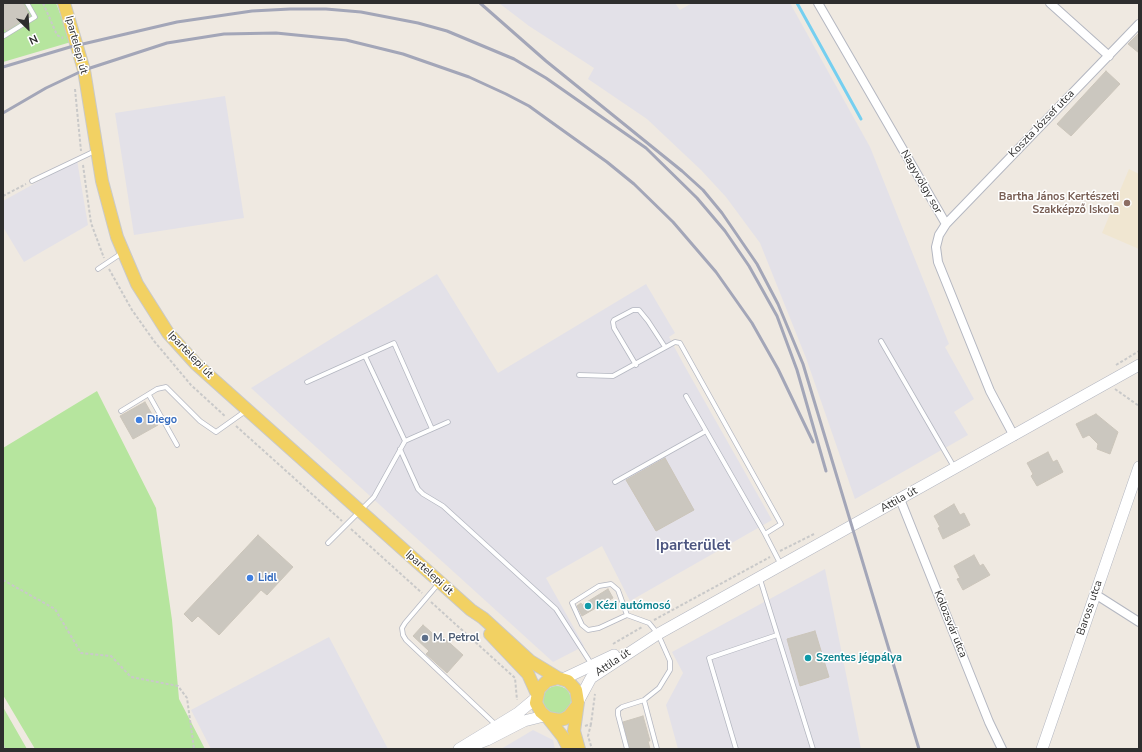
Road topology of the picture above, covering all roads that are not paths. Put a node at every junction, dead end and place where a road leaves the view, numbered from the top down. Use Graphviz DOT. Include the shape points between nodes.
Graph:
graph roads {
  1 [pos="27,3"];
  2 [pos="64,3"];
  3 [pos="818,3"];
  4 [pos="1050,3"];
  5 [pos="1139,24"];
  6 [pos="3,35"];
  7 [pos="1109,56"];
  8 [pos="97,150"];
  9 [pos="32,181"];
  10 [pos="946,224"];
  11 [pos="122,253"];
  12 [pos="98,269"];
  13 [pos="881,341"];
  14 [pos="665,348"];
  15 [pos="365,356"];
  16 [pos="636,365"];
  17 [pos="1139,365"];
  18 [pos="579,375"];
  19 [pos="307,382"];
  20 [pos="149,395"];
  21 [pos="686,396"];
  22 [pos="247,410"];
  23 [pos="121,411"];
  24 [pos="448,422"];
  25 [pos="432,429"];
  26 [pos="706,431"];
  27 [pos="1014,436"];
  28 [pos="405,441"];
  29 [pos="177,445"];
  30 [pos="400,449"];
  31 [pos="1139,467"];
  32 [pos="954,469"];
  33 [pos="615,482"];
  34 [pos="900,499"];
  35 [pos="360,511"];
  36 [pos="765,534"];
  37 [pos="328,542"];
  38 [pos="781,565"];
  39 [pos="760,577"];
  40 [pos="440,583"];
  41 [pos="1094,594"];
  42 [pos="471,610"];
  43 [pos="627,615"];
  44 [pos="1139,622"];
  45 [pos="658,634"];
  46 [pos="777,635"];
  47 [pos="592,666"];
  48 [pos="560,679"];
  49 [pos="536,696"];
  50 [pos="644,700"];
  51 [pos="577,704"];
  52 [pos="546,717"];
  53 [pos="497,726"];
  54 [pos="475,746"];
  55 [pos="459,749"];
  56 [pos="569,749"];
  57 [pos="579,749"];
  58 [pos="627,749"];
  59 [pos="657,749"];
  60 [pos="736,749"];
  61 [pos="813,749"];
  62 [pos="1002,749"];
  63 [pos="1042,749"];
  1 -- 6 [label="lane" via="35,17"];
  2 -- 8 [label="main road, Ipartelepi út" via="84,70"];
  3 -- 10 [label="street, Nagyvölgy sor"];
  4 -- 7 [label="street"];
  5 -- 7 [label="street, Koszta József utca"];
  7 -- 10 [label="street, Koszta József utca"];
  8 -- 9 [label="lane"];
  8 -- 11 [label="main road, Ipartelepi út" via="106,200"];
  10 -- 27 [label="street, Nagyvölgy sor" via="939,235 936,247 938,262 990,391"];
  11 -- 12 [label="lane"];
  11 -- 22 [label="main road, Ipartelepi út" via="137,284 168,333 196,364"];
  13 -- 32 [label="lane"];
  14 -- 16 [label="lane"];
  14 -- 16 [label="lane" via="642,313 636,309 624,314 614,320 613,325"];
  14 -- 36 [label="lane" via="675,342 682,346 782,524"];
  15 -- 19 [label="lane"];
  15 -- 25 [label="lane" via="394,343"];
  15 -- 28 [label="lane"];
  16 -- 18 [label="lane" via="613,376"];
  17 -- 27 [label="main road, Attila út"];
  20 -- 22 [label="lane" via="157,389 166,387 200,421 216,432"];
  20 -- 23 [label="lane"];
  20 -- 29 [label="lane"];
  21 -- 26 [label="lane"];
  22 -- 35 [label="main road, Ipartelepi út"];
  24 -- 25 [label="lane"];
  25 -- 28 [label="lane"];
  26 -- 33 [label="lane"];
  26 -- 36 [label="lane"];
  27 -- 32 [label="main road, Attila út"];
  28 -- 30 [label="lane"];
  30 -- 35 [label="lane" via="374,497"];
  30 -- 47 [label="lane" via="418,489 444,506 556,609"];
  31 -- 41 [label="main road, Baross utca"];
  32 -- 34 [label="main road, Attila út"];
  34 -- 38 [label="main road, Attila út"];
  34 -- 62 [label="street, Kolozsvár utca"];
  35 -- 37 [label="lane"];
  35 -- 40 [label="main road, Ipartelepi út"];
  36 -- 38 [label="lane"];
  38 -- 39 [label="main road, Attila út"];
  39 -- 45 [label="main road, Attila út"];
  39 -- 46 [label="lane"];
  40 -- 42 [label="main road, Ipartelepi út"];
  40 -- 53 [label="lane" via="405,623 402,628 404,638"];
  41 -- 44 [label="street"];
  41 -- 63 [label="main road, Baross utca"];
  42 -- 48 [label="main road" via="530,661"];
  42 -- 49 [label="main road" via="528,674"];
  43 -- 43 [label="lane" via="599,628 588,630 582,625 572,603 599,586 611,584 618,590"];
  43 -- 45 [label="lane" via="649,623"];
  45 -- 47 [label="main road, Attila út"];
  45 -- 50 [label="lane" via="670,661 670,670 659,688"];
  45 -- 51 [label="main road, Attila út" via="592,678"];
  46 -- 60 [label="lane" via="709,658"];
  46 -- 61 [label="lane"];
  47 -- 48 [label="main road, Attila út"];
  48 -- 49 [label="main road" via="547,681"];
  48 -- 51 [label="main road" via="568,681 576,690"];
  49 -- 52 [label="main road" via="538,708"];
  49 -- 53 [label="main road" via="518,713"];
  50 -- 58 [label="lane" via="618,710"];
  50 -- 59 [label="lane"];
  51 -- 52 [label="main road" via="569,716 559,720"];
  51 -- 57 [label="main road" via="574,731"];
  52 -- 54 [label="main road" via="524,721"];
  52 -- 56 [label="main road" via="563,737"];
  53 -- 54 [label="main road"];
  54 -- 55 [label="main road"];
}
